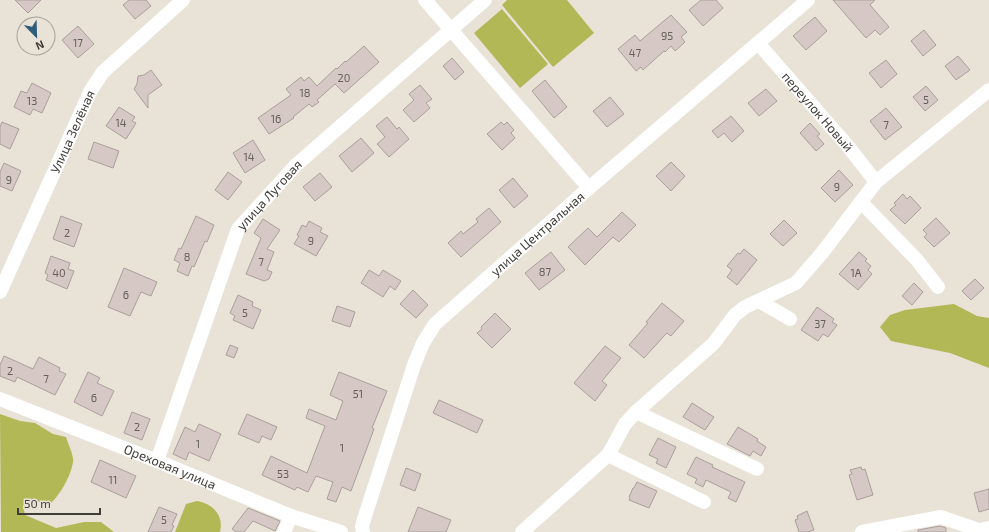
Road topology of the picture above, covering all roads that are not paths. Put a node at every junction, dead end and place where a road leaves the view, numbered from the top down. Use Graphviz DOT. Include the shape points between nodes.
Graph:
graph roads {
  1 [pos="183,0"];
  2 [pos="424,0"];
  3 [pos="485,0"];
  4 [pos="808,0"];
  5 [pos="451,30"];
  6 [pos="758,43"];
  7 [pos="989,90"];
  8 [pos="876,182"];
  9 [pos="589,188"];
  10 [pos="861,202"];
  11 [pos="938,287"];
  12 [pos="0,292"];
  13 [pos="759,301"];
  14 [pos="790,319"];
  15 [pos="0,399"];
  16 [pos="636,412"];
  17 [pos="608,455"];
  18 [pos="157,461"];
  19 [pos="757,469"];
  20 [pos="704,502"];
  21 [pos="290,516"];
  22 [pos="989,528"];
  23 [pos="284,532"];
  24 [pos="341,532"];
  25 [pos="363,532"];
  26 [pos="522,532"];
  27 [pos="862,532"];
  1 -- 12 [label="street, Улица Зелёная" via="96,81"];
  2 -- 5 [label="street"];
  3 -- 5 [label="street, улица Луговая"];
  4 -- 6 [label="street, улица Центральная"];
  5 -- 9 [label="street"];
  5 -- 18 [label="street, улица Луговая" via="296,165 238,229"];
  6 -- 8 [label="street, переулок Новый" via="847,144"];
  6 -- 9 [label="street, улица Центральная"];
  7 -- 8 [label="street"];
  8 -- 10 [label="street"];
  9 -- 25 [label="street, улица Центральная" via="435,324 420,350 398,410 364,519"];
  10 -- 11 [label="street" via="917,260"];
  10 -- 13 [label="street" via="796,283"];
  13 -- 14 [label="street"];
  13 -- 16 [label="street" via="735,314 713,344"];
  15 -- 18 [label="street, Ореховая улица"];
  16 -- 17 [label="street" via="625,424"];
  16 -- 19 [label="street"];
  17 -- 20 [label="street"];
  17 -- 26 [label="street"];
  18 -- 21 [label="street, Ореховая улица"];
  21 -- 23 [label="street"];
  21 -- 24 [label="street, Ореховая улица"];
  22 -- 27 [label="street" via="980,530 941,517"];
}
